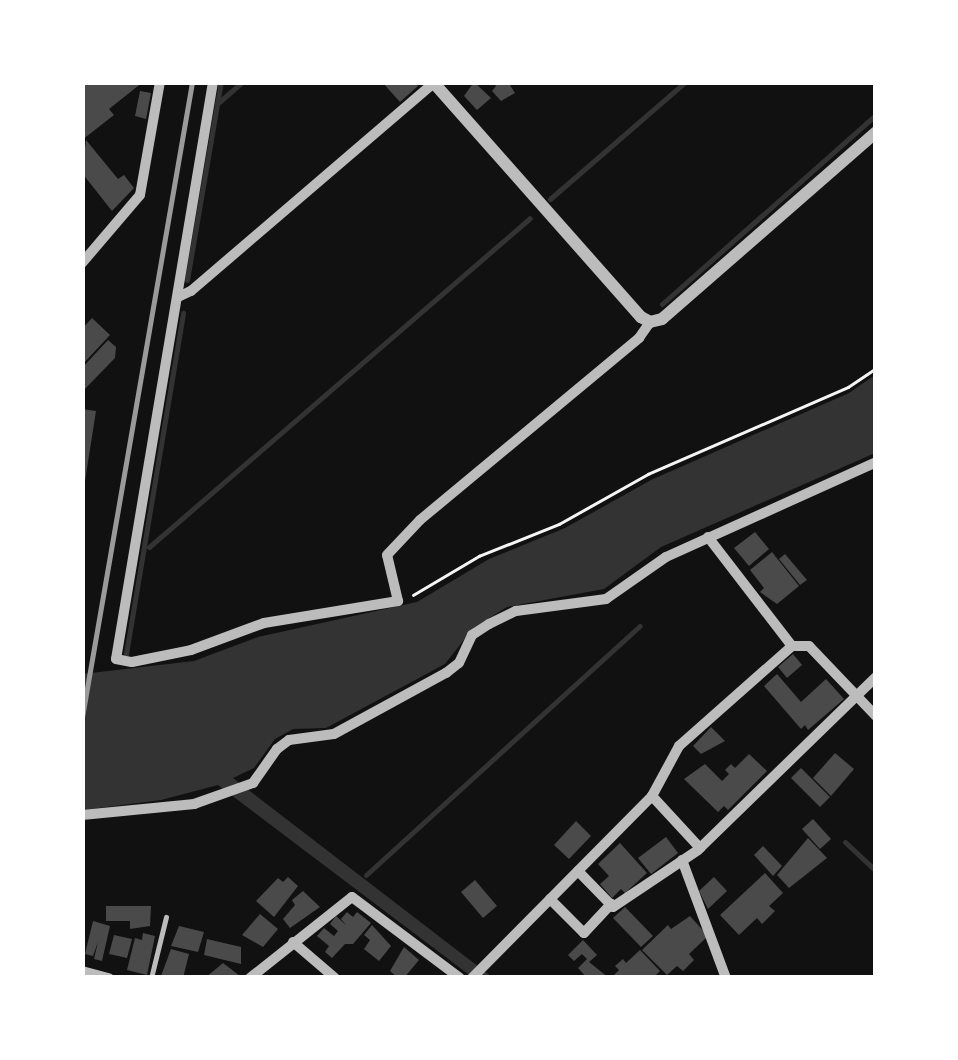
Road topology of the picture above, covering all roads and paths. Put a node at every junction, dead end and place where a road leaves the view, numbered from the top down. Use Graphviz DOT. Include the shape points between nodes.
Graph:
graph roads {
  1 [pos="160,82"];
  2 [pos="213,82"];
  3 [pos="434,83"];
  4 [pos="876,132"];
  5 [pos="82,263"];
  6 [pos="178,297"];
  7 [pos="650,322"];
  8 [pos="876,368"];
  9 [pos="876,462"];
  10 [pos="708,538"];
  11 [pos="398,601"];
  12 [pos="792,646"];
  13 [pos="876,677"];
  14 [pos="855,695"];
  15 [pos="876,716"];
  16 [pos="652,796"];
  17 [pos="82,815"];
  18 [pos="700,848"];
  19 [pos="682,860"];
  20 [pos="578,871"];
  21 [pos="550,899"];
  22 [pos="611,904"];
  23 [pos="166,917"];
  24 [pos="293,942"];
  25 [pos="82,970"];
  26 [pos="110,978"];
  27 [pos="151,978"];
  28 [pos="250,978"];
  29 [pos="335,978"];
  30 [pos="460,978"];
  31 [pos="472,978"];
  32 [pos="726,978"];
  1 -- 5 [label="street" via="140,195"];
  2 -- 6 [label="street"];
  3 -- 6 [label="street"];
  3 -- 7 [label="street"];
  4 -- 7 [label="street"];
  6 -- 11 [label="street" via="116,659 191,650 264,623"];
  7 -- 11 [label="street" via="387,555"];
  8 -- 11 [label="path"];
  9 -- 10 [label="street"];
  10 -- 12 [label="street"];
  10 -- 17 [label="street" via="666,557 606,599 516,611 489,624 472,635 459,663 446,673 334,734 289,740 262,775 226,795"];
  12 -- 14 [label="street" via="809,646"];
  12 -- 16 [label="street" via="678,746"];
  13 -- 14 [label="street"];
  14 -- 15 [label="street"];
  14 -- 18 [label="street"];
  16 -- 18 [label="street"];
  16 -- 20 [label="street"];
  18 -- 19 [label="street"];
  19 -- 22 [label="street"];
  19 -- 32 [label="street"];
  20 -- 21 [label="street"];
  20 -- 22 [label="street"];
  21 -- 22 [label="street" via="584,933"];
  21 -- 31 [label="street"];
  23 -- 27 [label="lane"];
  24 -- 28 [label="street"];
  24 -- 29 [label="street"];
  24 -- 30 [label="street" via="352,897"];
  25 -- 26 [label="street"];
}
